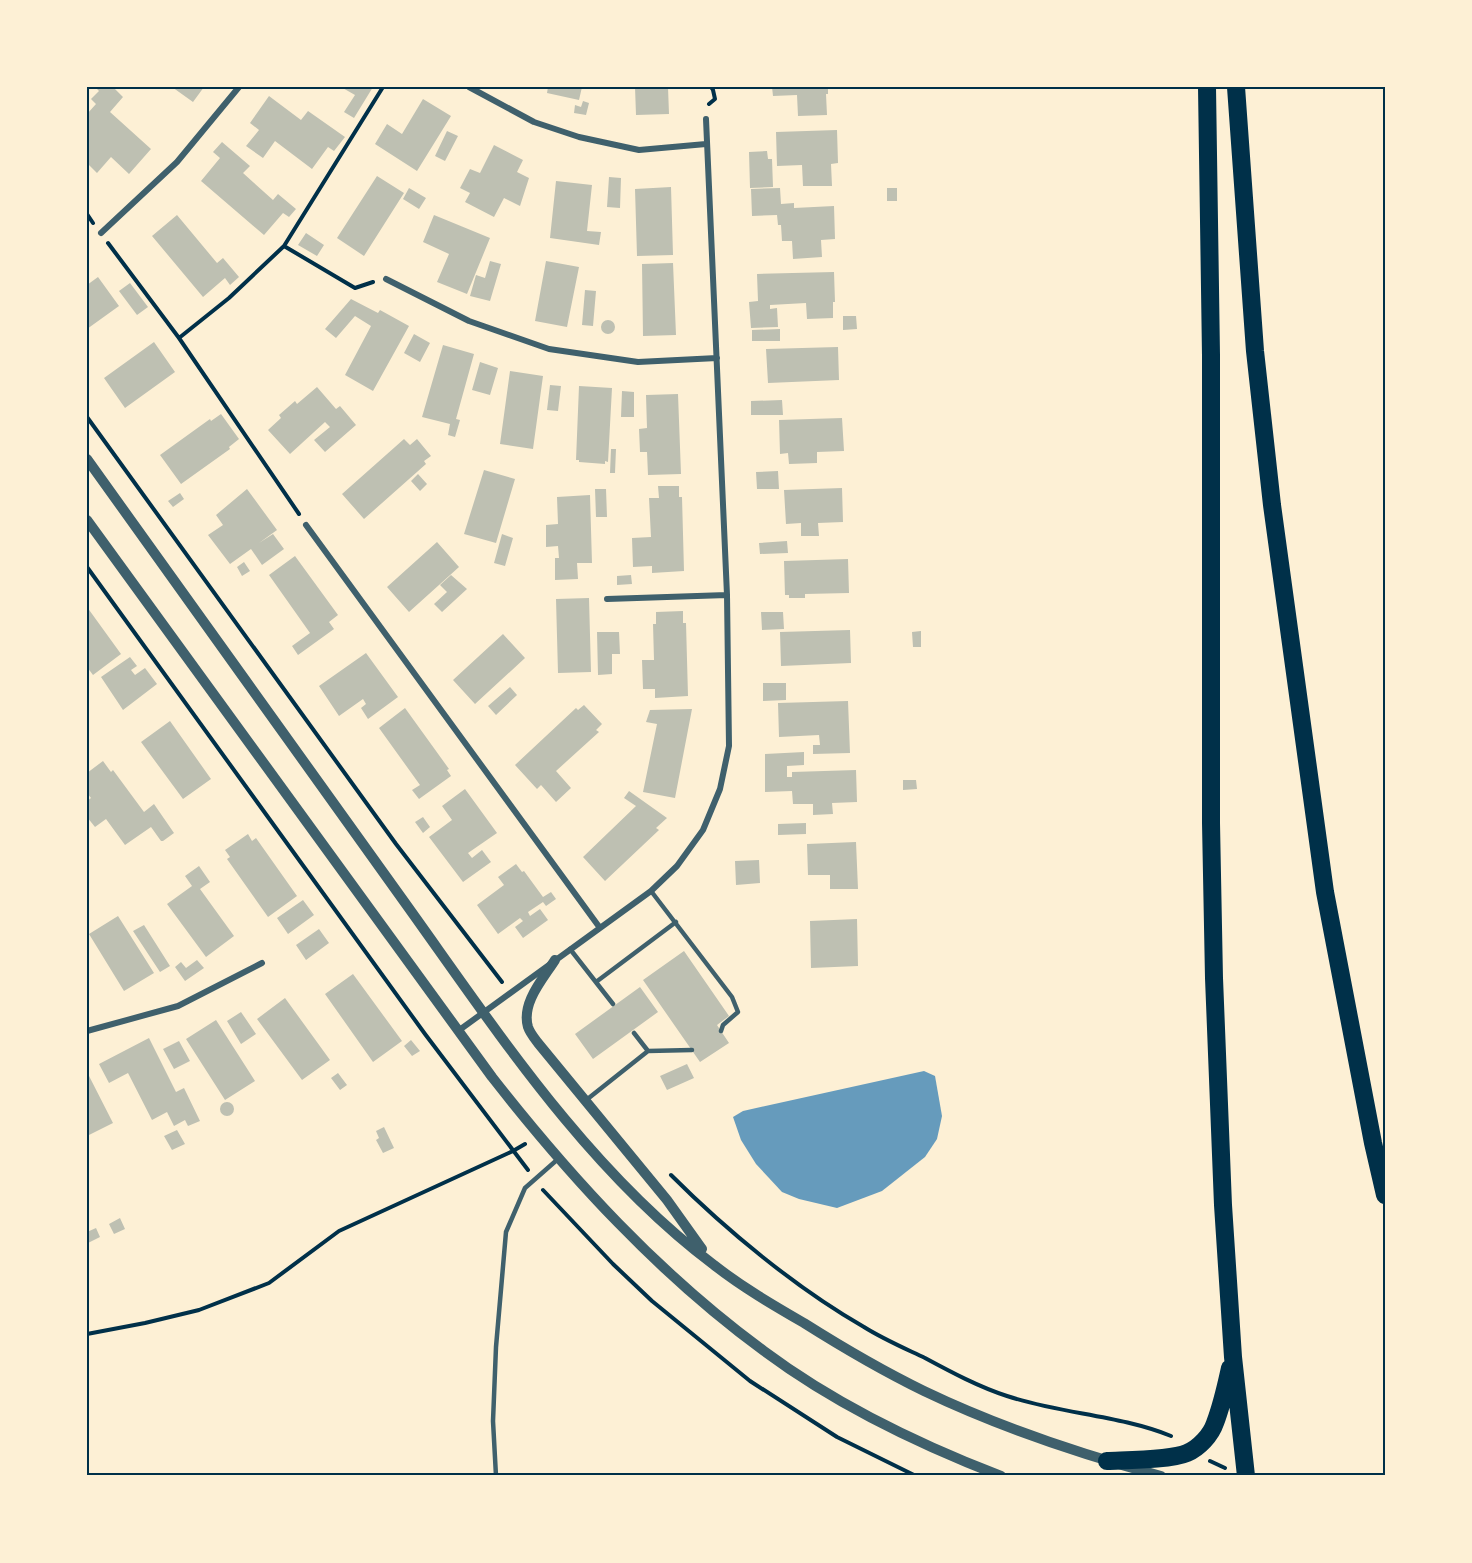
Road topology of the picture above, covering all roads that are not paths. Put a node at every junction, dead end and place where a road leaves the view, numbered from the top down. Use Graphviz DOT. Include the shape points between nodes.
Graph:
graph roads {
  1 [pos="239,87"];
  2 [pos="469,87"];
  3 [pos="1207,87"];
  4 [pos="1236,87"];
  5 [pos="706,119"];
  6 [pos="706,144"];
  7 [pos="101,233"];
  8 [pos="386,279"];
  9 [pos="717,358"];
  10 [pos="87,459"];
  11 [pos="87,520"];
  12 [pos="306,525"];
  13 [pos="727,595"];
  14 [pos="607,599"];
  15 [pos="651,891"];
  16 [pos="676,922"];
  17 [pos="600,928"];
  18 [pos="570,949"];
  19 [pos="555,960"];
  20 [pos="262,963"];
  21 [pos="596,982"];
  22 [pos="613,1004"];
  23 [pos="484,1012"];
  24 [pos="87,1031"];
  25 [pos="458,1031"];
  26 [pos="721,1031"];
  27 [pos="634,1033"];
  28 [pos="692,1050"];
  29 [pos="648,1051"];
  30 [pos="585,1101"];
  31 [pos="558,1159"];
  32 [pos="1385,1195"];
  33 [pos="713,1264"];
  34 [pos="1233,1357"];
  35 [pos="1107,1461"];
  36 [pos="496,1476"];
  37 [pos="1001,1476"];
  38 [pos="1161,1476"];
  39 [pos="1246,1476"];
  1 -- 7 [label="street" via="177,162"];
  2 -- 6 [label="street" via="534,122 589,139 639,150"];
  3 -- 34 [label="highway" via="1211,823 1222,1205"];
  4 -- 32 [label="highway" via="1255,351 1272,505 1325,892"];
  5 -- 6 [label="street"];
  6 -- 9 [label="street"];
  8 -- 9 [label="street" via="469,321 549,350 638,362"];
  9 -- 13 [label="street"];
  10 -- 23 [label="street"];
  11 -- 25 [label="street"];
  12 -- 17 [label="street"];
  13 -- 14 [label="street"];
  13 -- 15 [label="street" via="729,746 720,789 703,830 677,866"];
  15 -- 16 [label="lane"];
  15 -- 17 [label="street"];
  16 -- 21 [label="lane"];
  16 -- 26 [label="lane" via="732,997 738,1012"];
  17 -- 18 [label="street"];
  18 -- 19 [label="street"];
  18 -- 21 [label="lane"];
  19 -- 23 [label="street"];
  19 -- 30 [label="street" via="532,996 526,1012 528,1029"];
  20 -- 24 [label="street" via="178,1006"];
  21 -- 22 [label="lane"];
  23 -- 25 [label="street"];
  23 -- 33 [label="street" via="570,1125 626,1187"];
  25 -- 31 [label="street"];
  27 -- 29 [label="lane"];
  28 -- 29 [label="lane"];
  29 -- 30 [label="lane"];
  30 -- 33 [label="street" via="667,1200"];
  31 -- 36 [label="lane" via="525,1188 507,1232 493,1411"];
  31 -- 37 [label="street" via="645,1251 764,1351 870,1417"];
  33 -- 35 [label="street" via="826,1337 923,1390 994,1421"];
  34 -- 35 [label="highway" via="1214,1425 1207,1438 1193,1450 1172,1456"];
  34 -- 39 [label="highway"];
  35 -- 38 [label="street"];
}
